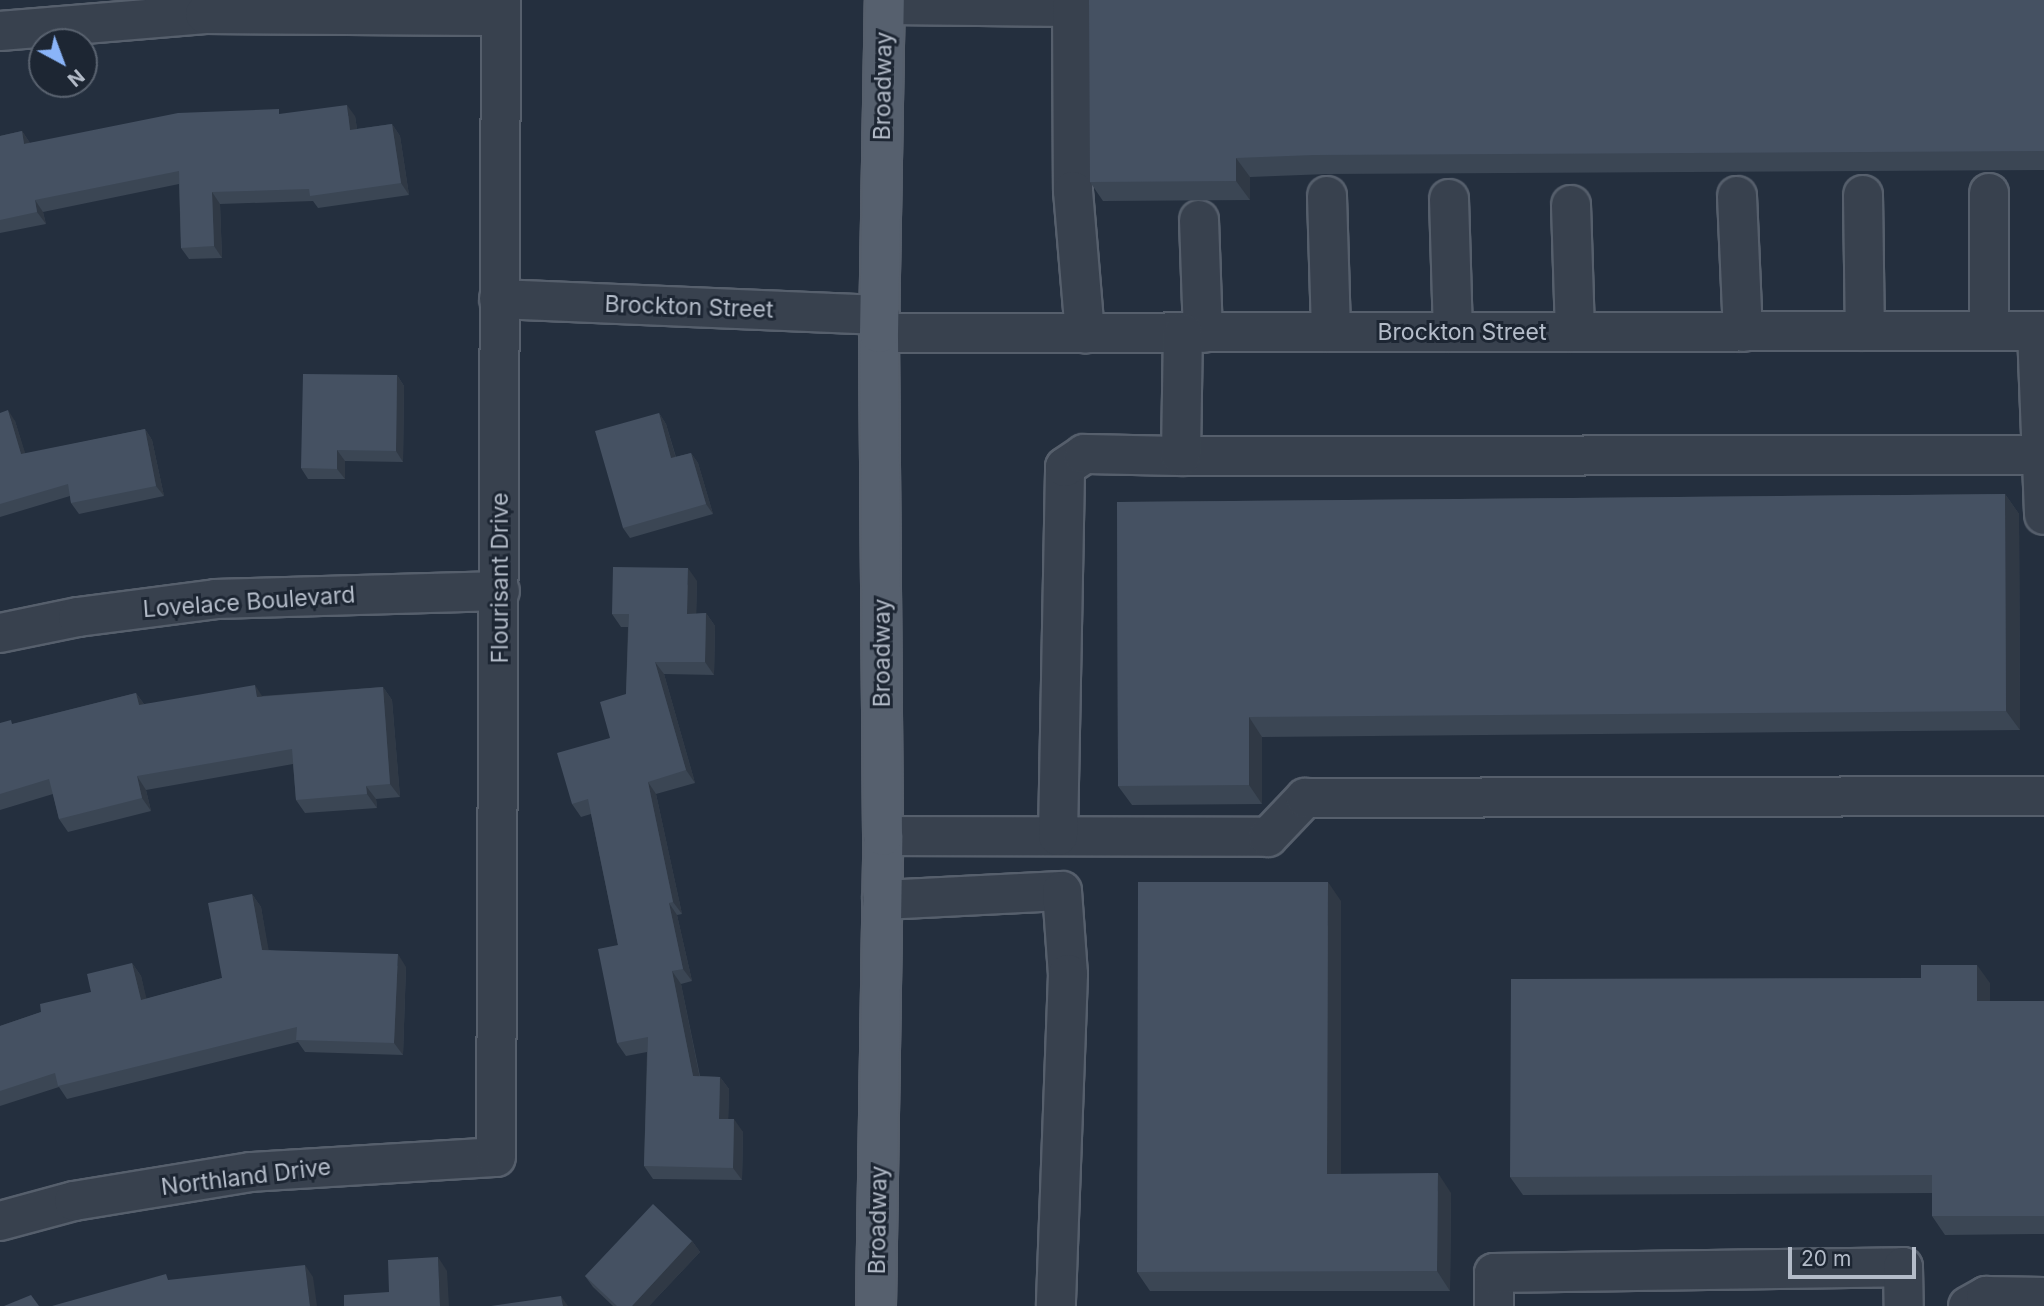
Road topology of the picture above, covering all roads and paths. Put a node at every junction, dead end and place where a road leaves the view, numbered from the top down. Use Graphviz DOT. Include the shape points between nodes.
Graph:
graph roads {
  1 [pos="885,3"];
  2 [pos="501,8"];
  3 [pos="0,31"];
  4 [pos="1989,193"];
  5 [pos="1863,195"];
  6 [pos="1327,196"];
  7 [pos="1737,196"];
  8 [pos="1448,199"];
  9 [pos="1571,205"];
  10 [pos="1199,220"];
  11 [pos="499,299"];
  12 [pos="880,324"];
  13 [pos="1575,331"];
  14 [pos="1865,331"];
  15 [pos="1989,331"];
  16 [pos="2040,331"];
  17 [pos="1331,332"];
  18 [pos="1453,332"];
  19 [pos="1743,332"];
  20 [pos="1085,333"];
  21 [pos="1193,333"];
  22 [pos="2042,455"];
  23 [pos="1181,456"];
  24 [pos="2044,515"];
  25 [pos="500,592"];
  26 [pos="0,634"];
  27 [pos="2044,796"];
  28 [pos="883,836"];
  29 [pos="1058,836"];
  30 [pos="882,901"];
  31 [pos="496,1157"];
  32 [pos="0,1221"];
  33 [pos="2044,1297"];
  34 [pos="876,1306"];
  35 [pos="1056,1306"];
  36 [pos="1494,1306"];
  37 [pos="1904,1306"];
  38 [pos="1968,1306"];
  1 -- 12 [label="main road, Broadway"];
  1 -- 20 [label="street" via="1072,7 1073,191"];
  2 -- 3 [label="street" via="205,14"];
  2 -- 11 [label="street, Flourisant Drive"];
  4 -- 15 [label="street"];
  5 -- 14 [label="street"];
  6 -- 17 [label="street"];
  7 -- 19 [label="street"];
  8 -- 18 [label="street"];
  9 -- 13 [label="street"];
  10 -- 21 [label="street"];
  11 -- 12 [label="street, Brockton Street"];
  11 -- 25 [label="street, Flourisant Drive"];
  12 -- 20 [label="street, Brockton Street"];
  12 -- 28 [label="main road, Broadway"];
  13 -- 18 [label="street, Brockton Street"];
  13 -- 19 [label="street, Brockton Street"];
  14 -- 15 [label="street, Brockton Street"];
  14 -- 19 [label="street, Brockton Street"];
  15 -- 16 [label="street, Brockton Street"];
  16 -- 22 [label="street"];
  17 -- 18 [label="street, Brockton Street"];
  17 -- 21 [label="street, Brockton Street"];
  20 -- 21 [label="street, Brockton Street"];
  21 -- 23 [label="street"];
  22 -- 23 [label="street"];
  22 -- 24 [label="street"];
  23 -- 29 [label="street" via="1084,454 1065,467"];
  25 -- 26 [label="street, Lovelace Boulevard" via="216,599 78,617"];
  25 -- 31 [label="street, Flourisant Drive"];
  27 -- 29 [label="street" via="1305,798 1268,837"];
  28 -- 29 [label="street"];
  28 -- 30 [label="main road, Broadway"];
  30 -- 34 [label="main road, Broadway"];
  30 -- 35 [label="street" via="1062,891 1068,974"];
  31 -- 32 [label="street, Northland Drive" via="251,1172 74,1200"];
  33 -- 38 [label="street" via="1986,1296"];
  36 -- 37 [label="street" via="1494,1273 1903,1267"];
}
